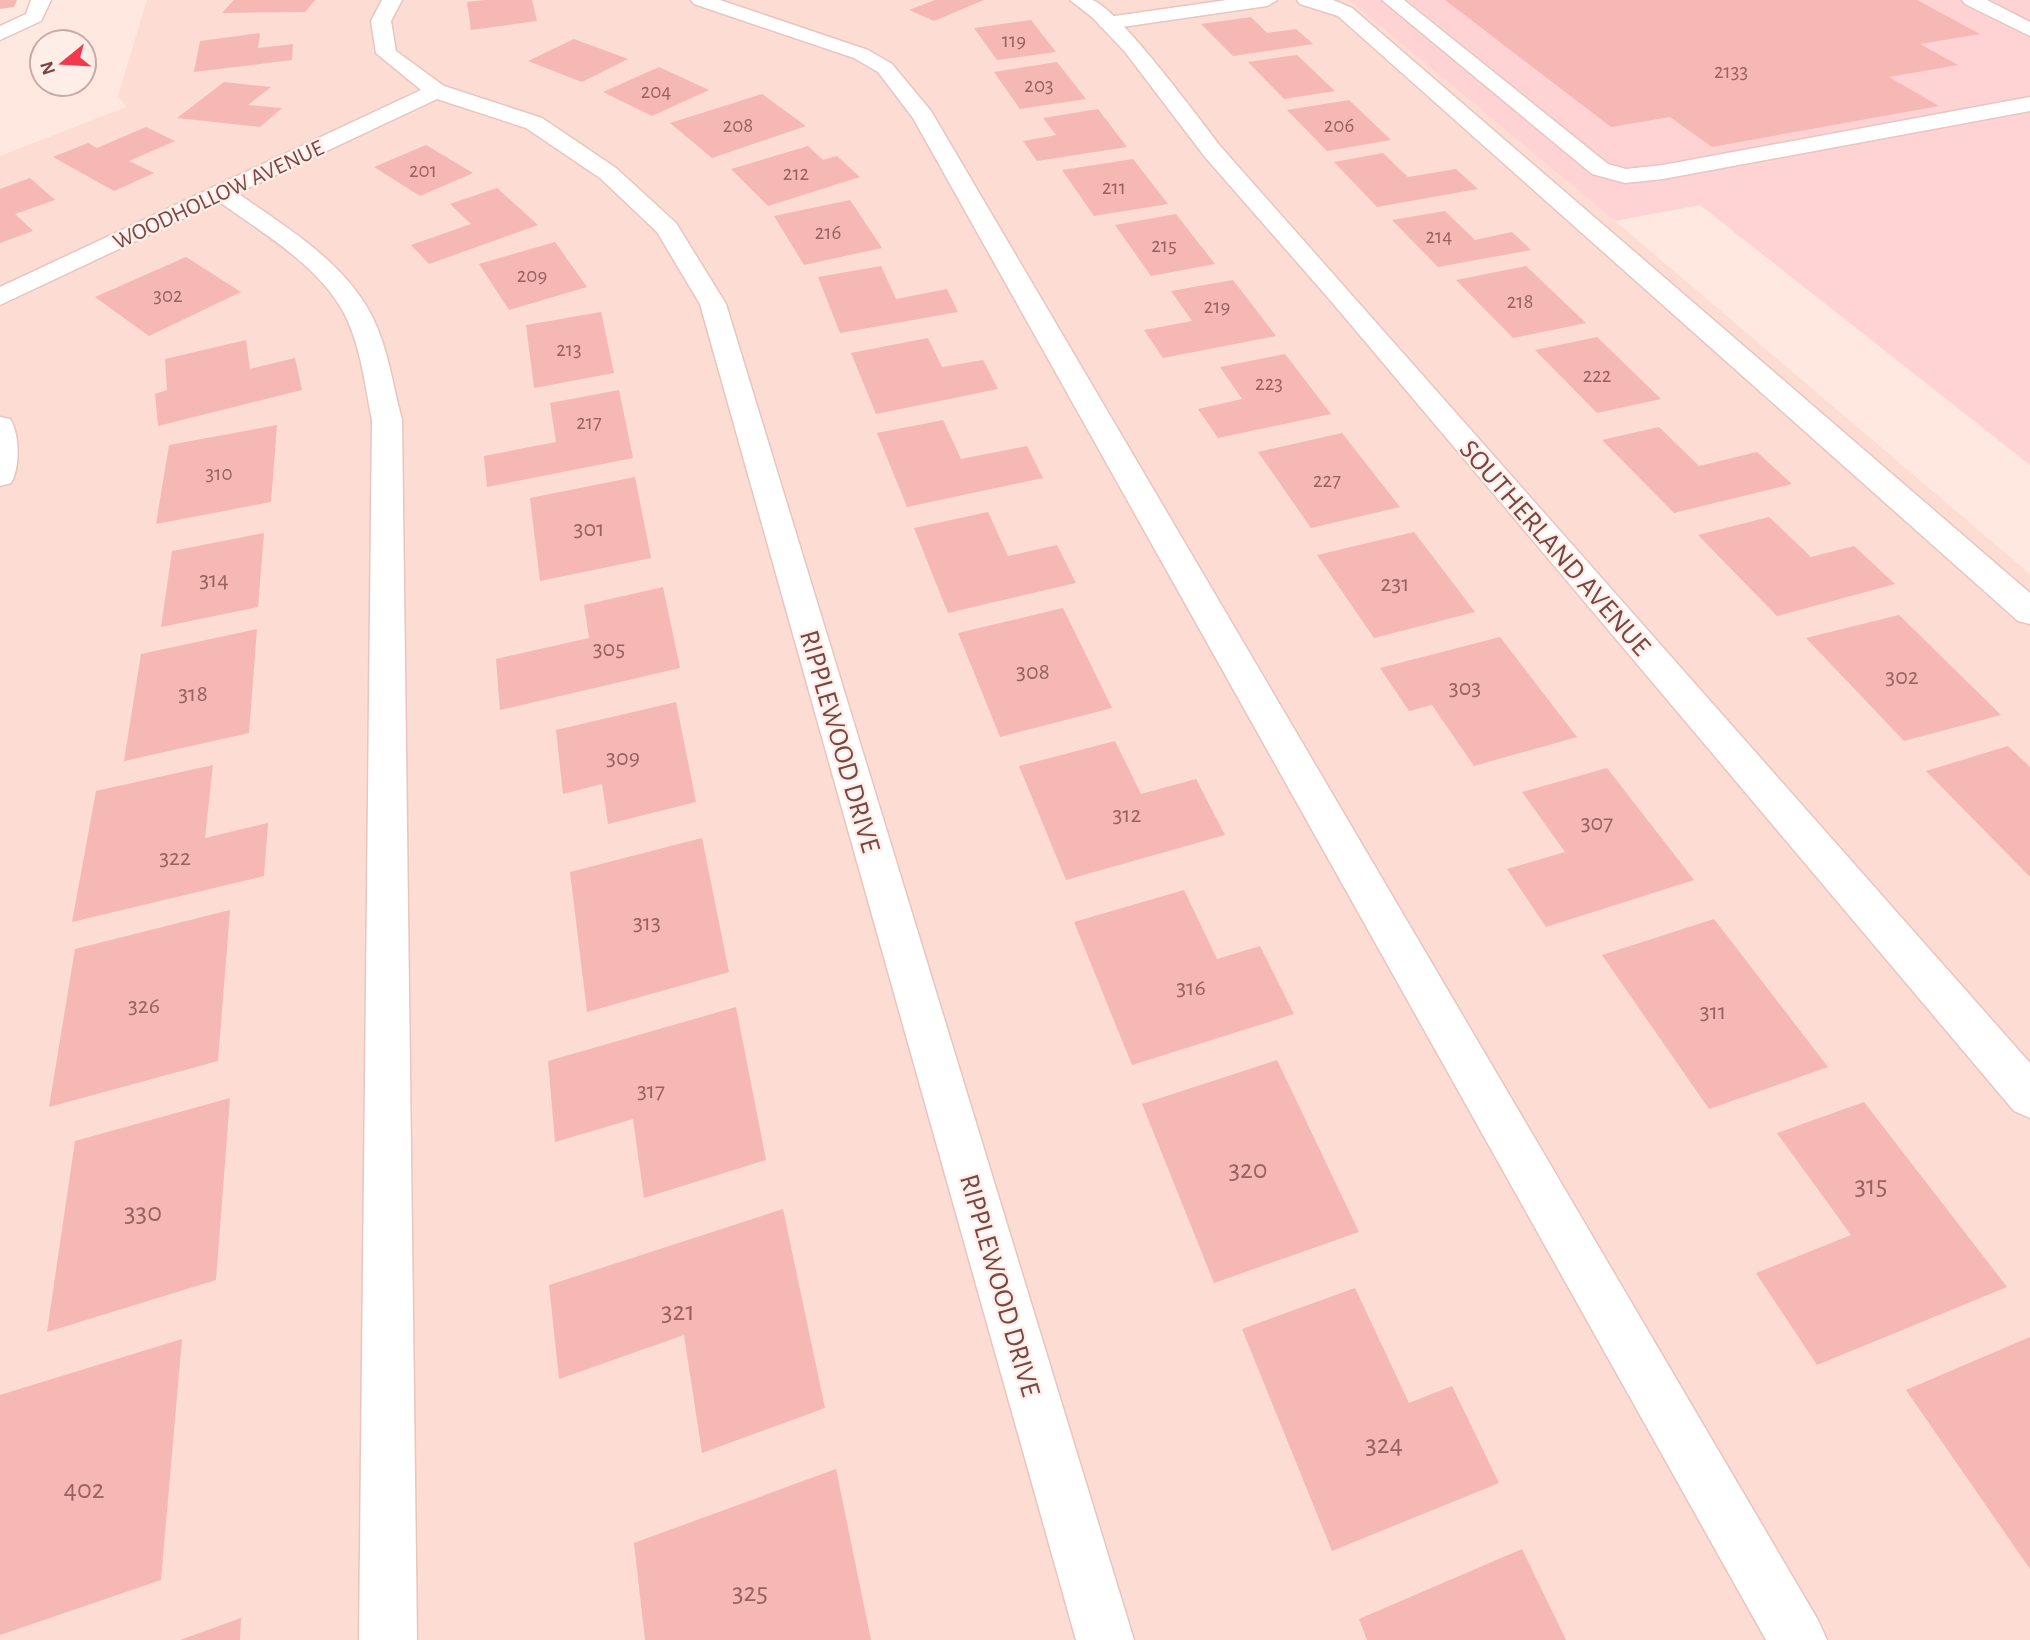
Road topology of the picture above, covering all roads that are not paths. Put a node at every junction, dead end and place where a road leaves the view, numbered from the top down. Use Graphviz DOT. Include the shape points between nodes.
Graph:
graph roads {
  1 [pos="41,0"];
  2 [pos="392,0"];
  3 [pos="701,0"];
  4 [pos="1080,0"];
  5 [pos="1266,0"];
  6 [pos="1307,0"];
  7 [pos="1392,0"];
  8 [pos="1972,0"];
  9 [pos="1108,23"];
  10 [pos="2030,30"];
  11 [pos="0,34"];
  12 [pos="436,91"];
  13 [pos="2030,104"];
  14 [pos="221,192"];
  15 [pos="0,297"];
  16 [pos="0,426"];
  17 [pos="0,476"];
  18 [pos="2030,612"];
  19 [pos="2030,1096"];
  20 [pos="388,1640"];
  21 [pos="1105,1640"];
  22 [pos="1798,1640"];
  1 -- 11 [label="street" via="34,17"];
  2 -- 12 [label="street, RIPPLEWOOD DRIVE" via="381,21 386,54"];
  3 -- 22 [label="street" via="861,54 886,68 923,116"];
  4 -- 9 [label="street, SOUTHERLAND AVENUE"];
  5 -- 9 [label="street"];
  6 -- 18 [label="street" via="1345,12"];
  7 -- 13 [label="street" via="1600,169 1626,176"];
  8 -- 10 [label="street"];
  9 -- 19 [label="street, SOUTHERLAND AVENUE" via="1213,152"];
  12 -- 14 [label="street, WOODHOLLOW AVENUE"];
  12 -- 21 [label="street, RIPPLEWOOD DRIVE" via="534,123 608,173 667,228 712,304"];
  14 -- 15 [label="street, WOODHOLLOW AVENUE"];
  14 -- 20 [label="street" via="333,278 358,316 387,420"];
  16 -- 17 [label="street"];
}
